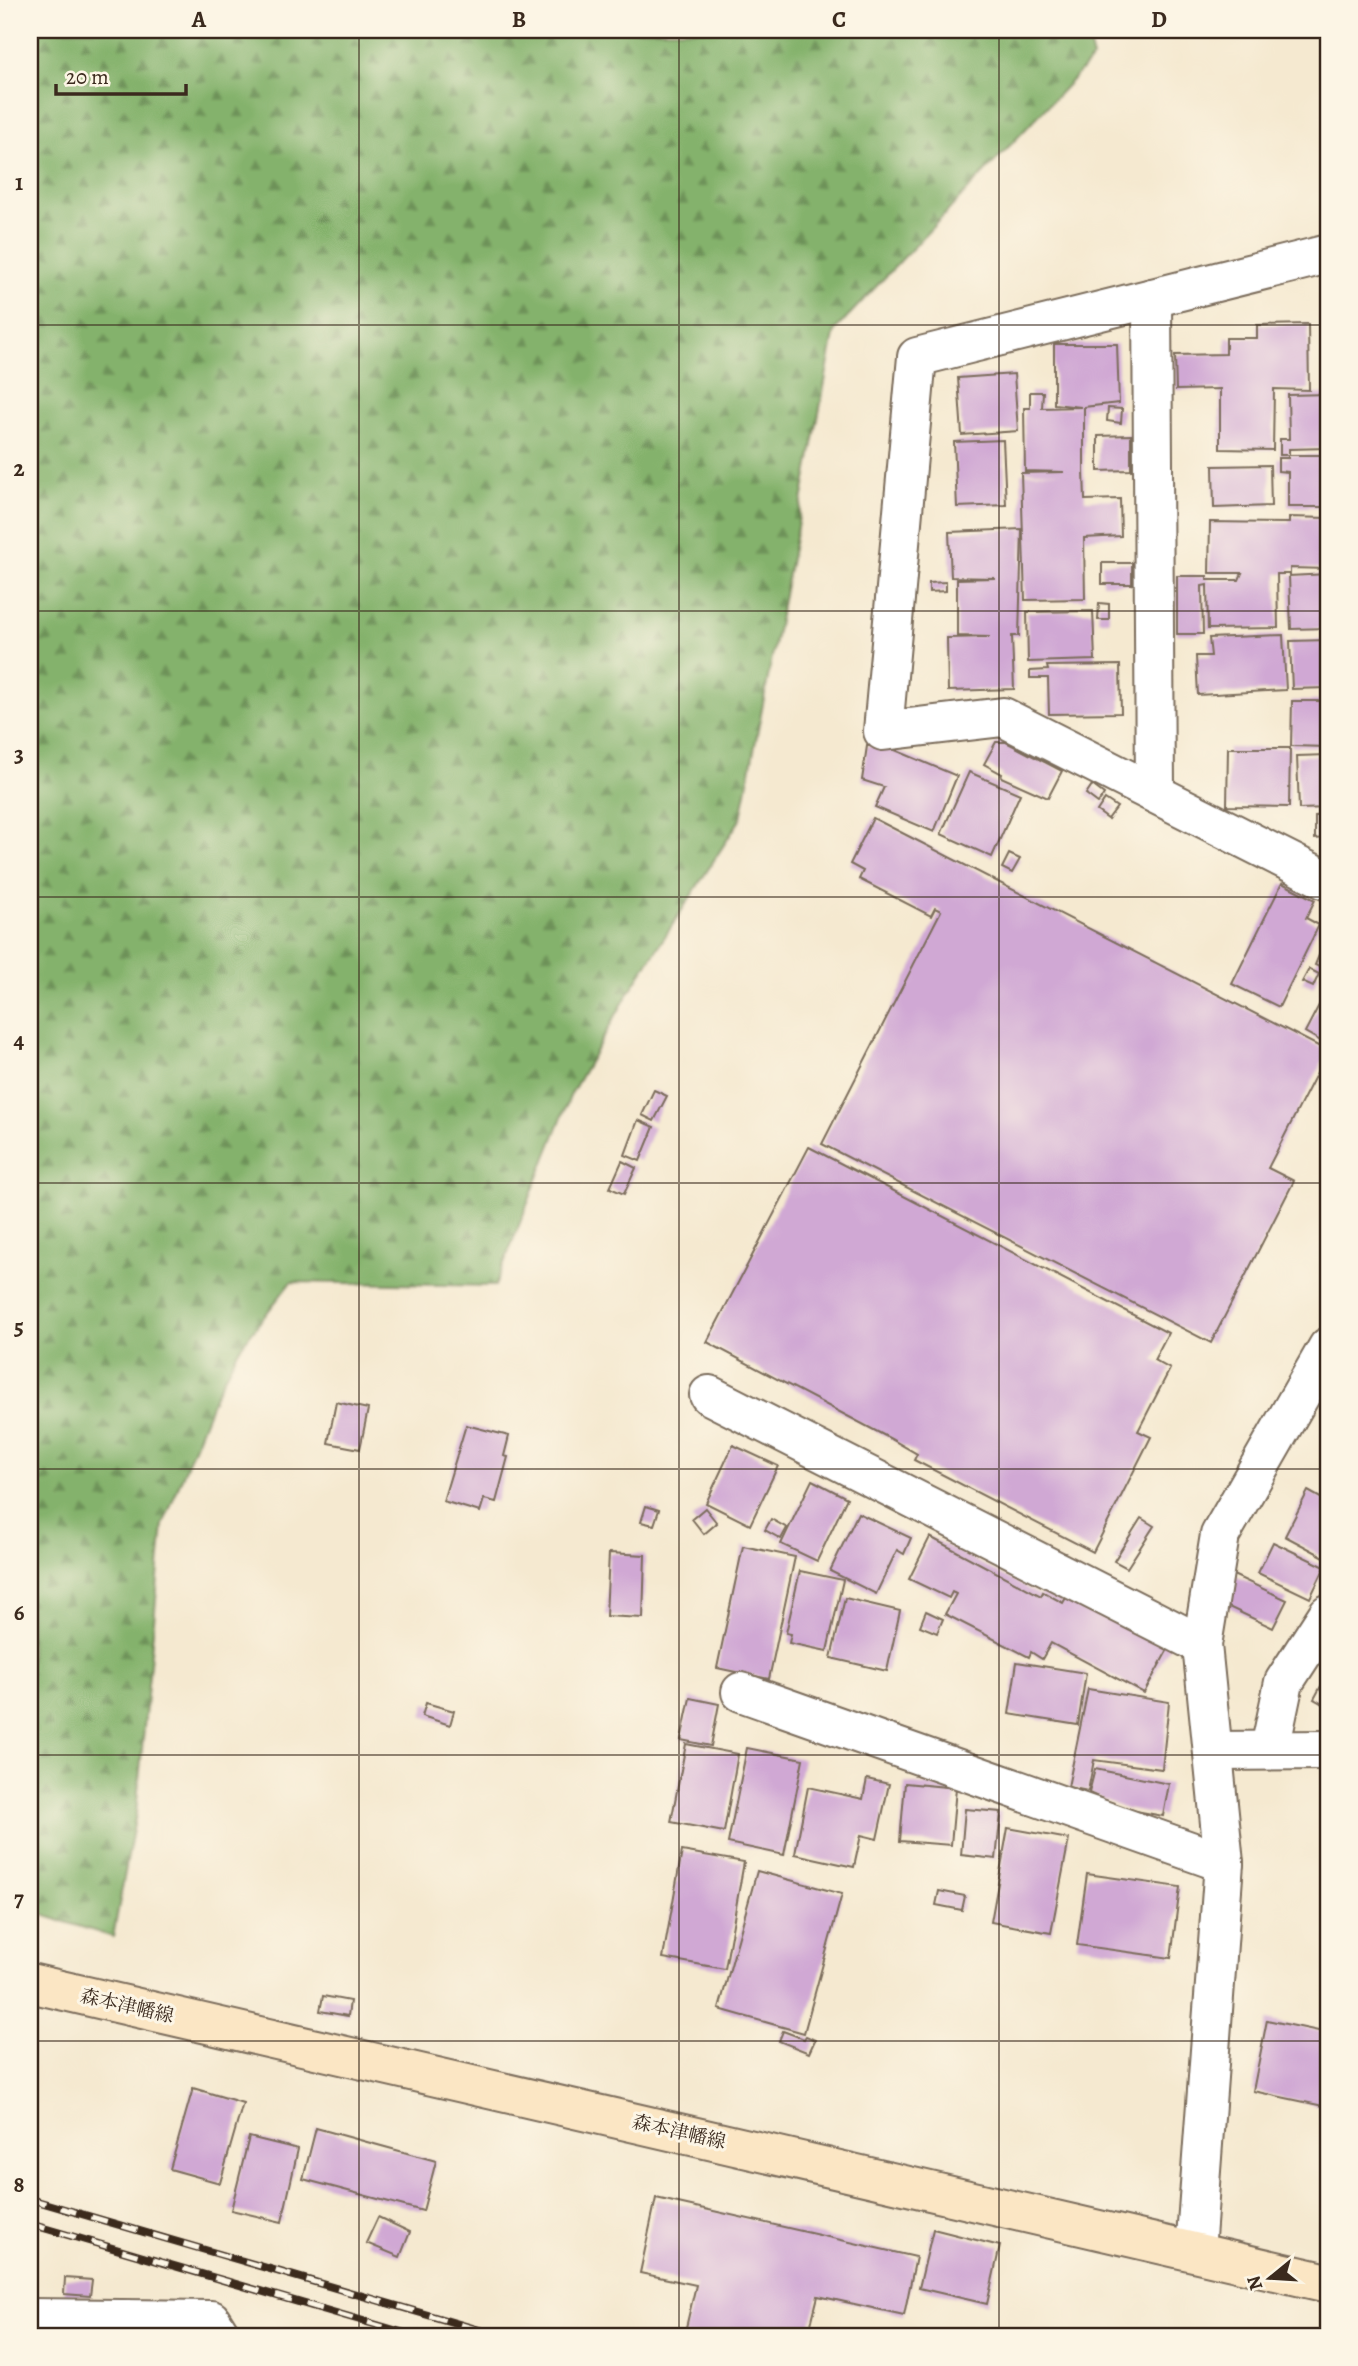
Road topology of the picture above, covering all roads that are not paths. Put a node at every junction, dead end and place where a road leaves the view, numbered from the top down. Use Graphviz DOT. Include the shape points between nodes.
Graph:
graph roads {
  1 [pos="1328,254"];
  2 [pos="1152,298"];
  3 [pos="1155,793"];
  4 [pos="1328,881"];
  5 [pos="1328,1347"];
  6 [pos="709,1395"];
  7 [pos="1328,1614"];
  8 [pos="1202,1645"];
  9 [pos="741,1692"];
  10 [pos="1270,1749"];
  11 [pos="1328,1749"];
  12 [pos="1213,1751"];
  13 [pos="1224,1863"];
  14 [pos="30,1983"];
  15 [pos="1195,2251"];
  16 [pos="1328,2283"];
  17 [pos="30,2318"];
  18 [pos="220,2335"];
  1 -- 2 [label="street"];
  2 -- 3 [label="street"];
  2 -- 3 [label="street" via="917,357 883,731 1003,717"];
  3 -- 4 [label="street"];
  5 -- 8 [label="street" via="1220,1535"];
  6 -- 8 [label="street"];
  7 -- 10 [label="street" via="1284,1682"];
  8 -- 12 [label="street"];
  9 -- 13 [label="street"];
  10 -- 11 [label="street"];
  10 -- 12 [label="street"];
  12 -- 13 [label="street"];
  13 -- 15 [label="street"];
  14 -- 15 [label="main road, 森本津幡線"];
  15 -- 16 [label="main road, 森本津幡線"];
  17 -- 18 [label="street" via="212,2320"];
}
